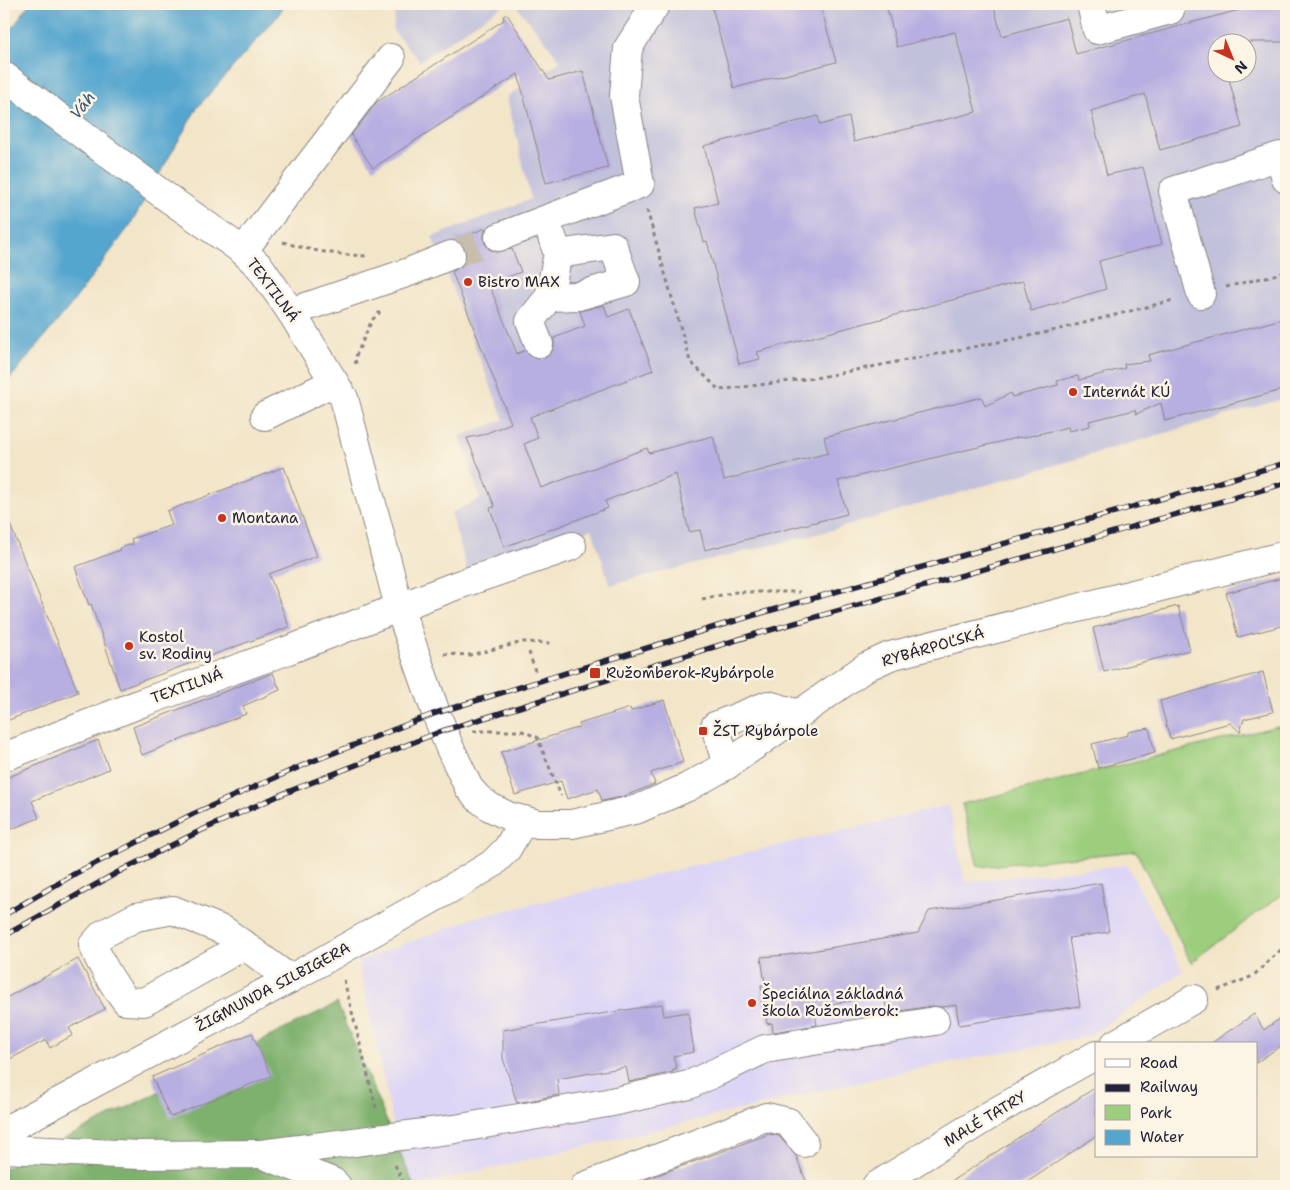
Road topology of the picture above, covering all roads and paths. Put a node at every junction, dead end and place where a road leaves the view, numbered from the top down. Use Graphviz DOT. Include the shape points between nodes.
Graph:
graph roads {
  1 [pos="656,4"];
  2 [pos="1091,4"];
  3 [pos="1168,4"];
  4 [pos="391,58"];
  5 [pos="4,76"];
  6 [pos="1286,179"];
  7 [pos="640,184"];
  8 [pos="546,219"];
  9 [pos="499,237"];
  10 [pos="250,243"];
  11 [pos="558,254"];
  12 [pos="452,255"];
  13 [pos="371,256"];
  14 [pos="1286,272"];
  15 [pos="1201,294"];
  16 [pos="549,297"];
  17 [pos="383,310"];
  18 [pos="291,312"];
  19 [pos="539,344"];
  20 [pos="356,366"];
  21 [pos="334,382"];
  22 [pos="265,416"];
  23 [pos="572,546"];
  24 [pos="1286,555"];
  25 [pos="800,592"];
  26 [pos="702,599"];
  27 [pos="400,607"];
  28 [pos="552,643"];
  29 [pos="529,652"];
  30 [pos="440,653"];
  31 [pos="535,671"];
  32 [pos="799,714"];
  33 [pos="448,746"];
  34 [pos="4,757"];
  35 [pos="727,765"];
  36 [pos="524,820"];
  37 [pos="572,824"];
  38 [pos="245,945"];
  39 [pos="1286,945"];
  40 [pos="338,952"];
  41 [pos="290,980"];
  42 [pos="1194,999"];
  43 [pos="935,1021"];
  44 [pos="1119,1042"];
  45 [pos="1095,1055"];
  46 [pos="4,1130"];
  47 [pos="384,1138"];
  48 [pos="804,1143"];
  49 [pos="4,1148"];
  50 [pos="261,1154"];
  51 [pos="338,1186"];
  52 [pos="405,1186"];
  53 [pos="585,1186"];
  54 [pos="876,1186"];
  1 -- 7 [label="street" via="628,48 627,58 624,96"];
  2 -- 3 [label="street" via="1097,30 1170,10"];
  4 -- 10 [label="street"];
  5 -- 10 [label="street, TEXTILNÁ" via="158,191"];
  6 -- 15 [label="street" via="1280,156 1173,191"];
  7 -- 8 [label="street"];
  7 -- 15 [label="path" via="690,361 719,390 815,378 1044,333"];
  8 -- 9 [label="street"];
  8 -- 11 [label="street"];
  10 -- 13 [label="path"];
  10 -- 18 [label="street, TEXTILNÁ" via="260,268"];
  11 -- 16 [label="street"];
  11 -- 16 [label="street" via="613,246 626,282 578,296"];
  12 -- 18 [label="street"];
  14 -- 15 [label="path"];
  16 -- 19 [label="street" via="530,320"];
  17 -- 20 [label="path" via="372,320 355,358"];
  18 -- 21 [label="street, TEXTILNÁ"];
  21 -- 22 [label="street"];
  21 -- 27 [label="street, TEXTILNÁ" via="344,398"];
  23 -- 27 [label="street"];
  24 -- 32 [label="street, RYBÁRPOĽSKÁ" via="890,656 866,667"];
  25 -- 26 [label="path" via="736,592"];
  27 -- 33 [label="street, TEXTILNÁ"];
  27 -- 34 [label="street, TEXTILNÁ"];
  28 -- 30 [label="path" via="523,642 470,655"];
  29 -- 31 [label="path"];
  32 -- 35 [label="street, RYBÁRPOĽSKÁ"];
  32 -- 35 [label="street" via="768,705 715,726"];
  33 -- 36 [label="street, TEXTILNÁ" via="469,788 478,798 508,816"];
  33 -- 37 [label="path" via="470,731 522,731 537,737"];
  35 -- 37 [label="street, RYBÁRPOĽSKÁ" via="638,809"];
  36 -- 37 [label="street, RYBÁRPOĽSKÁ" via="538,824"];
  36 -- 40 [label="street, ŽIGMUNDA SILBIGERA" via="507,849 492,864"];
  38 -- 38 [label="street" via="226,931 173,910 136,917 103,934 93,944 99,960 126,1001 144,1002"];
  38 -- 41 [label="street"];
  39 -- 42 [label="path" via="1253,976"];
  40 -- 41 [label="street, ŽIGMUNDA SILBIGERA"];
  40 -- 47 [label="path"];
  41 -- 46 [label="street, ŽIGMUNDA SILBIGERA"];
  42 -- 44 [label="street"];
  43 -- 47 [label="street" via="765,1048 689,1085 608,1103"];
  45 -- 54 [label="street, MALÉ TATRY"];
  47 -- 50 [label="street"];
  47 -- 52 [label="path"];
  48 -- 53 [label="street" via="788,1122 766,1117"];
  49 -- 50 [label="street" via="140,1155"];
  50 -- 51 [label="street"];
}
